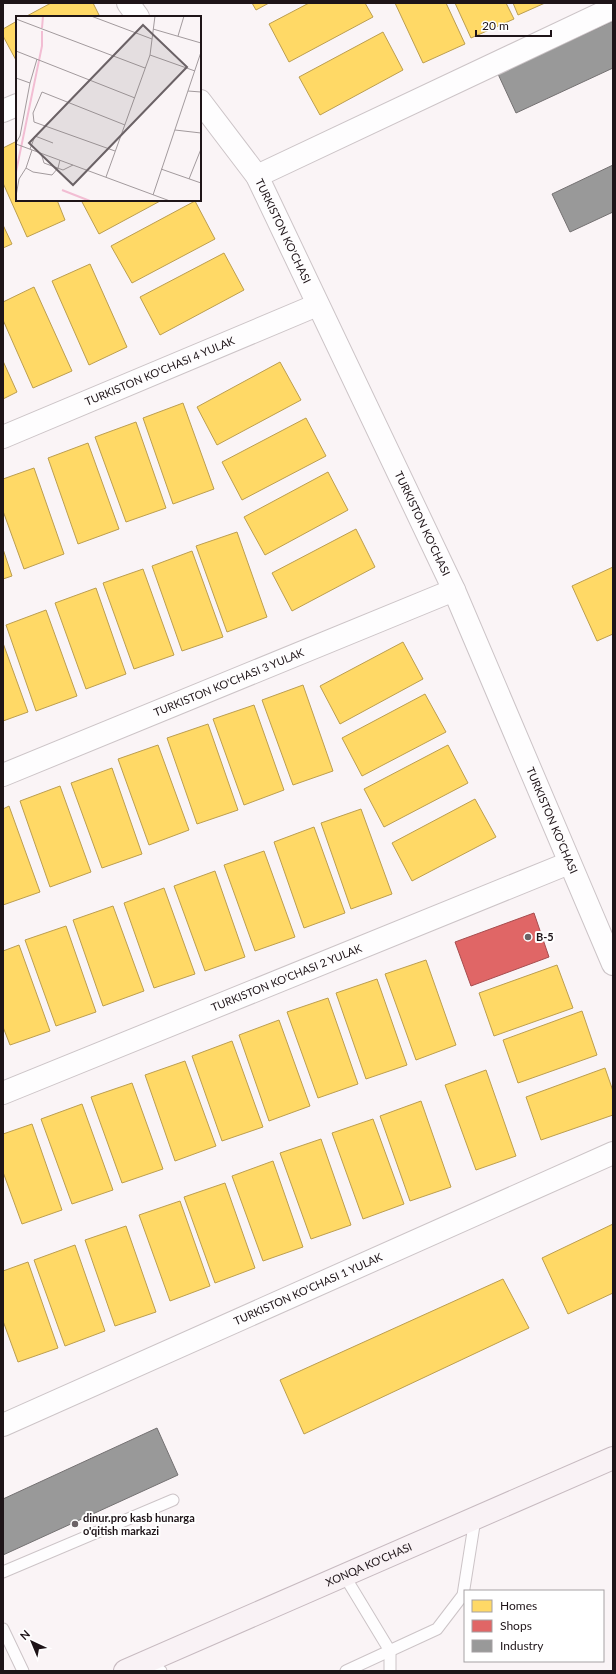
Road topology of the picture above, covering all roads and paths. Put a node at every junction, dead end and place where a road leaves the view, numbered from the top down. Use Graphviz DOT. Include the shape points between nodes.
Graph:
graph roads {
  1 [pos="128,3"];
  2 [pos="613,8"];
  3 [pos="137,16"];
  4 [pos="201,101"];
  5 [pos="16,105"];
  6 [pos="3,111"];
  7 [pos="257,176"];
  8 [pos="317,304"];
  9 [pos="3,437"];
  10 [pos="454,590"];
  11 [pos="3,774"];
  12 [pos="570,863"];
  13 [pos="613,964"];
  14 [pos="3,1093"];
  15 [pos="613,1153"];
  16 [pos="3,1425"];
  17 [pos="613,1458"];
  18 [pos="173,1500"];
  19 [pos="475,1519"];
  20 [pos="3,1572"];
  21 [pos="344,1575"];
  22 [pos="3,1629"];
  23 [pos="390,1651"];
  24 [pos="154,1666"];
  25 [pos="23,1671"];
  26 [pos="125,1671"];
  27 [pos="346,1671"];
  28 [pos="390,1671"];
  1 -- 3 [label="street"];
  2 -- 7 [label="street"];
  4 -- 7 [label="street, TURKISTON KO'CHASI"];
  5 -- 6 [label="street"];
  7 -- 8 [label="street, TURKISTON KO'CHASI"];
  8 -- 9 [label="street, TURKISTON KO'CHASI 4 YULAK"];
  8 -- 10 [label="street, TURKISTON KO'CHASI"];
  10 -- 11 [label="street, TURKISTON KO'CHASI 3 YULAK"];
  10 -- 12 [label="street, TURKISTON KO'CHASI"];
  12 -- 13 [label="street, TURKISTON KO'CHASI"];
  12 -- 14 [label="street, TURKISTON KO'CHASI 2 YULAK"];
  15 -- 16 [label="street, TURKISTON KO'CHASI 1 YULAK"];
  17 -- 19 [label="main road, XONQA KO'CHASI"];
  18 -- 20 [label="lane"];
  19 -- 21 [label="main road, XONQA KO'CHASI"];
  19 -- 23 [label="lane" via="463,1596 437,1629"];
  21 -- 23 [label="lane"];
  21 -- 24 [label="main road, XONQA KO'CHASI"];
  22 -- 25 [label="lane"];
  23 -- 27 [label="lane"];
  23 -- 28 [label="lane"];
  24 -- 26 [label="main road, XONQA KO'CHASI"];
}
